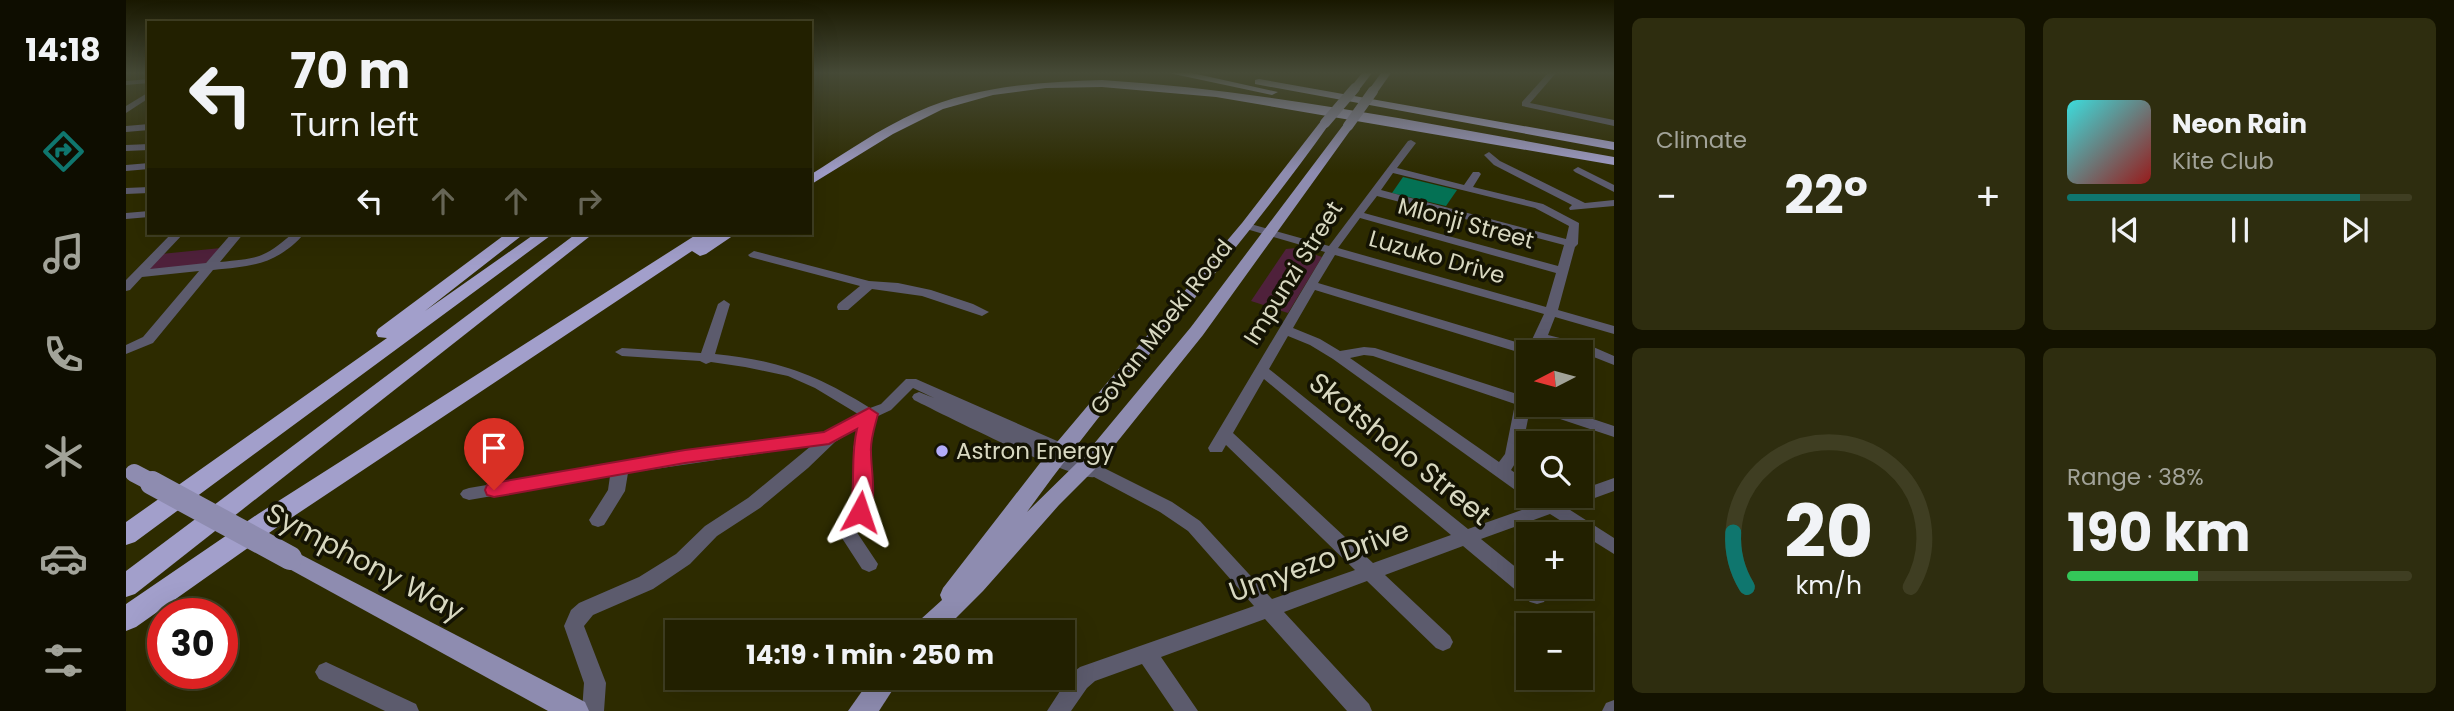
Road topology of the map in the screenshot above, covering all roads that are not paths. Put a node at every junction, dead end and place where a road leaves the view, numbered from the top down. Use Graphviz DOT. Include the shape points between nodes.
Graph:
graph roads {
  1 [pos="943,106"];
  2 [pos="1281,106"];
  3 [pos="1302,106"];
  4 [pos="1339,106"];
  5 [pos="1346,106"];
  6 [pos="1362,106"];
  7 [pos="1395,106"];
  8 [pos="1417,106"];
  9 [pos="1533,106"];
  10 [pos="1380,120"];
  11 [pos="1614,123"];
  12 [pos="147,127"];
  13 [pos="128,130"];
  14 [pos="1411,143"];
  15 [pos="1614,146"];
  16 [pos="147,147"];
  17 [pos="126,148"];
  18 [pos="1489,155"];
  19 [pos="1614,158"];
  20 [pos="147,166"];
  21 [pos="126,168"];
  22 [pos="1391,170"];
  23 [pos="1578,170"];
  24 [pos="1476,174"];
  25 [pos="812,180"];
  26 [pos="1467,188"];
  27 [pos="1614,189"];
  28 [pos="147,190"];
  29 [pos="126,191"];
  30 [pos="1375,192"];
  31 [pos="1614,203"];
  32 [pos="1582,206"];
  33 [pos="1563,209"];
  34 [pos="1357,214"];
  35 [pos="131,216"];
  36 [pos="126,224"];
  37 [pos="1247,226"];
  38 [pos="1270,232"];
  39 [pos="176,235"];
  40 [pos="236,235"];
  41 [pos="296,235"];
  42 [pos="514,235"];
  43 [pos="543,235"];
  44 [pos="583,235"];
  45 [pos="706,235"];
  46 [pos="726,235"];
  47 [pos="1572,244"];
  48 [pos="1332,250"];
  49 [pos="754,256"];
  50 [pos="209,267"];
  51 [pos="1563,271"];
  52 [pos="138,274"];
  53 [pos="869,285"];
  54 [pos="1311,285"];
  55 [pos="126,287"];
  56 [pos="724,303"];
  57 [pos="843,307"];
  58 [pos="982,312"];
  59 [pos="1551,312"];
  60 [pos="1285,330"];
  61 [pos="1614,330"];
  62 [pos="1541,337"];
  63 [pos="1539,340"];
  64 [pos="1516,347"];
  65 [pos="126,350"];
  66 [pos="622,352"];
  67 [pos="1338,356"];
  68 [pos="706,360"];
  69 [pos="1614,361"];
  70 [pos="1262,370"];
  71 [pos="1516,399"];
  72 [pos="869,414"];
  73 [pos="427,417"];
  74 [pos="1524,417"];
  75 [pos="1570,417"];
  76 [pos="1614,432"];
  77 [pos="829,438"];
  78 [pos="1059,454"];
  79 [pos="620,469"];
  80 [pos="1091,469"];
  81 [pos="130,471"];
  82 [pos="1499,471"];
  83 [pos="1516,483"];
  84 [pos="1614,484"];
  85 [pos="1593,492"];
  86 [pos="469,494"];
  87 [pos="1547,508"];
  88 [pos="1552,508"];
  89 [pos="598,520"];
  90 [pos="126,527"];
  91 [pos="126,535"];
  92 [pos="1466,538"];
  93 [pos="1614,547"];
  94 [pos="869,564"];
  95 [pos="1370,572"];
  96 [pos="1516,579"];
  97 [pos="126,586"];
  98 [pos="1270,608"];
  99 [pos="126,619"];
  100 [pos="934,620"];
  101 [pos="937,620"];
  102 [pos="1443,642"];
  103 [pos="1146,653"];
  104 [pos="326,672"];
  105 [pos="878,690"];
  106 [pos="408,711"];
  107 [pos="575,711"];
  108 [pos="593,711"];
  109 [pos="862,711"];
  110 [pos="1058,711"];
  111 [pos="1187,711"];
  112 [pos="1361,711"];
  1 -- 25 [label="highway" via="891,131"];
  2 -- 10 [label="highway"];
  3 -- 10 [label="highway"];
  4 -- 37 [label="main road, Govan Mbeki Road, bridge"];
  5 -- 19 [label="highway"];
  6 -- 38 [label="main road, Govan Mbeki Road, bridge"];
  7 -- 15 [label="highway"];
  8 -- 15 [label="highway"];
  9 -- 11 [label="street"];
  10 -- 19 [label="highway"];
  12 -- 13 [label="street"];
  14 -- 22 [label="street, Impunzi Street"];
  16 -- 17 [label="street"];
  18 -- 32 [label="street"];
  20 -- 21 [label="street"];
  22 -- 26 [label="street"];
  22 -- 30 [label="street, Impunzi Street"];
  23 -- 27 [label="street"];
  24 -- 26 [label="street"];
  26 -- 47 [label="street" via="1559,215 1574,225"];
  28 -- 29 [label="street"];
  30 -- 34 [label="street, Impunzi Street"];
  30 -- 47 [label="street"];
  31 -- 32 [label="street"];
  32 -- 33 [label="street"];
  34 -- 48 [label="street, Impunzi Street"];
  34 -- 51 [label="street, Mlonji Street"];
  35 -- 36 [label="street"];
  37 -- 38 [label="street, Luzuko Drive"];
  37 -- 78 [label="main road, Govan Mbeki Road"];
  38 -- 48 [label="street, Luzuko Drive"];
  38 -- 80 [label="main road, Govan Mbeki Road"];
  39 -- 52 [label="street"];
  40 -- 50 [label="street"];
  41 -- 50 [label="street" via="265,259"];
  42 -- 90 [label="highway"];
  43 -- 91 [label="highway"];
  44 -- 97 [label="highway"];
  45 -- 73 [label="highway"];
  46 -- 73 [label="highway"];
  47 -- 51 [label="street"];
  48 -- 54 [label="street, Impunzi Street"];
  48 -- 59 [label="street, Luzuko Drive"];
  49 -- 53 [label="street"];
  50 -- 52 [label="street"];
  50 -- 65 [label="street" via="148,340"];
  51 -- 59 [label="street"];
  52 -- 55 [label="street"];
  53 -- 57 [label="street"];
  53 -- 58 [label="street" via="906,288"];
  54 -- 60 [label="street, Impunzi Street"];
  54 -- 64 [label="street"];
  56 -- 68 [label="street"];
  59 -- 61 [label="street, Luzuko Drive"];
  59 -- 62 [label="street"];
  60 -- 67 [label="street"];
  60 -- 70 [label="street, Impunzi Street"];
  62 -- 63 [label="street"];
  62 -- 69 [label="street"];
  66 -- 68 [label="street"];
  67 -- 71 [label="street" via="1375,352"];
  67 -- 82 [label="street"];
  68 -- 72 [label="street" via="741,362 798,375"];
  70 -- 92 [label="street, Skotsholo Street"];
  70 -- 95 [label="street, Impunzi Street" via="1220,441"];
  72 -- 77 [label="street"];
  72 -- 78 [label="street" via="886,407 907,386"];
  72 -- 94 [label="street" via="861,449 862,504 847,532"];
  73 -- 99 [label="highway"];
  74 -- 82 [label="street" via="1513,454"];
  75 -- 76 [label="street"];
  77 -- 79 [label="street"];
  77 -- 108 [label="street" via="673,566 578,616 575,629 595,683"];
  78 -- 80 [label="street"];
  78 -- 100 [label="main road, Govan Mbeki Road"];
  79 -- 86 [label="street"];
  79 -- 89 [label="street" via="616,491"];
  80 -- 98 [label="street" via="1194,526"];
  80 -- 101 [label="main road, Govan Mbeki Road" via="1051,499"];
  81 -- 107 [label="main road, Symphony Way, bridge"];
  82 -- 83 [label="street"];
  84 -- 85 [label="street, Umyezo Drive"];
  87 -- 92 [label="street, Umyezo Drive"];
  88 -- 93 [label="street"];
  92 -- 95 [label="street, Umyezo Drive"];
  92 -- 96 [label="street, Skotsholo Street"];
  95 -- 98 [label="street, Umyezo Drive"];
  95 -- 102 [label="street, Impunzi Street"];
  98 -- 103 [label="street, Umyezo Drive"];
  98 -- 112 [label="street"];
  103 -- 110 [label="street, Umyezo Drive" via="1088,674"];
  103 -- 111 [label="street"];
  104 -- 106 [label="street"];
  105 -- 109 [label="main road"];
}
